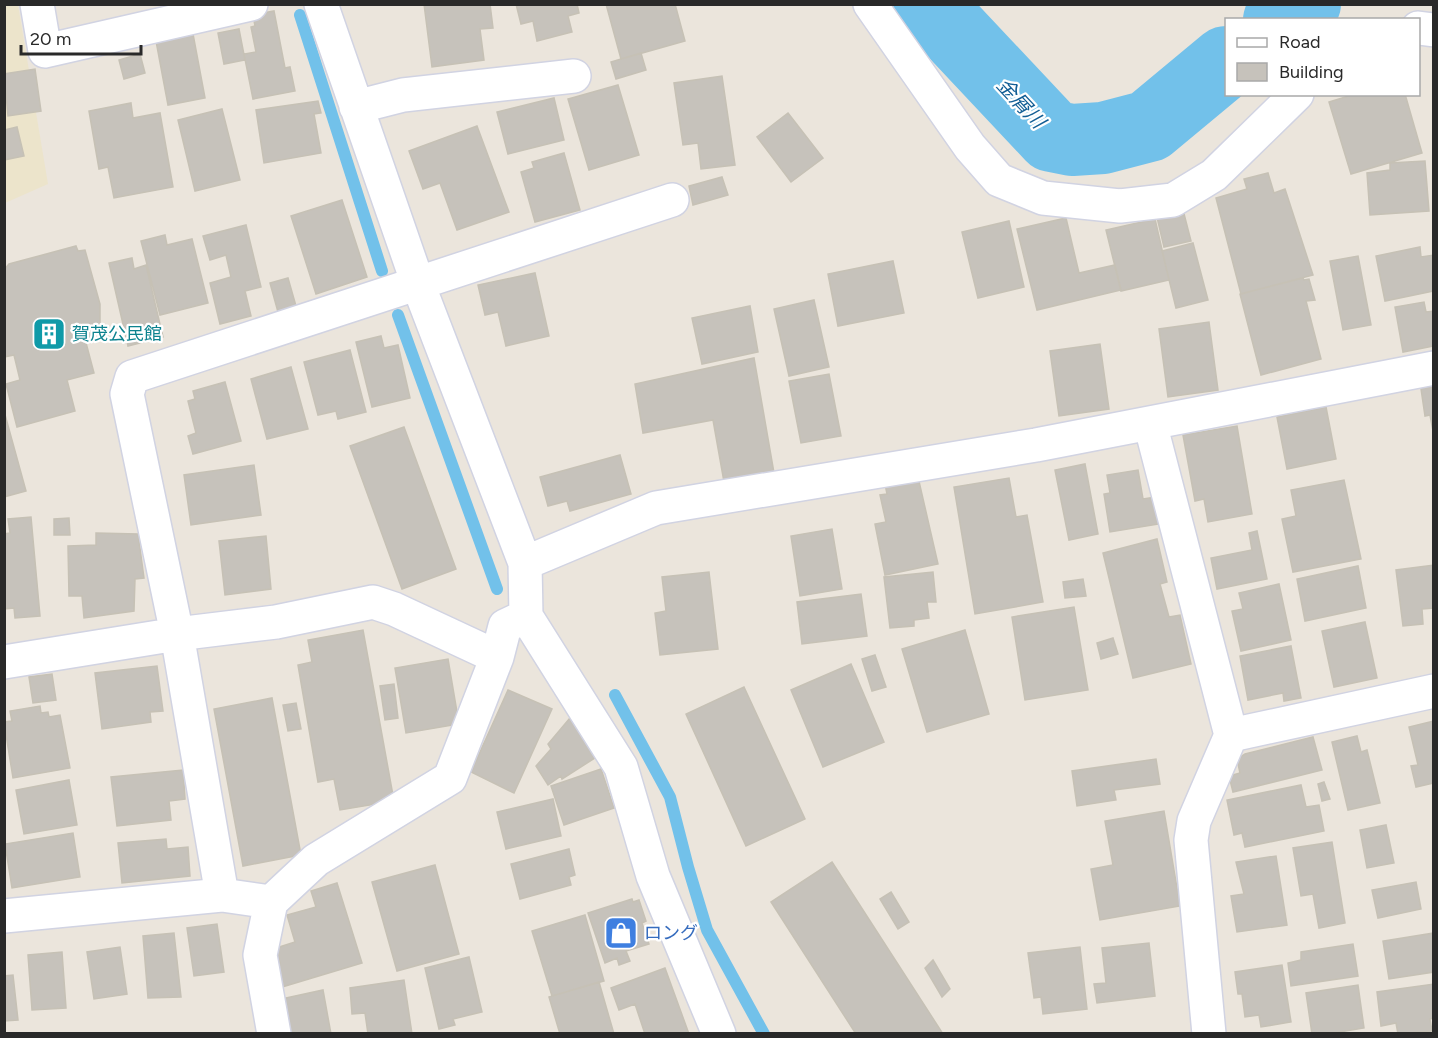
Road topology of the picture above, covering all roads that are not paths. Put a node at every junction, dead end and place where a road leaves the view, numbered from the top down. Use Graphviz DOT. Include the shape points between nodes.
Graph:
graph roads {
  1 [pos="37,4"];
  2 [pos="251,4"];
  3 [pos="321,4"];
  4 [pos="870,4"];
  5 [pos="574,75"];
  6 [pos="1295,96"];
  7 [pos="356,106"];
  8 [pos="672,200"];
  9 [pos="418,284"];
  10 [pos="1434,368"];
  11 [pos="1150,423"];
  12 [pos="525,563"];
  13 [pos="526,616"];
  14 [pos="177,634"];
  15 [pos="497,657"];
  16 [pos="4,662"];
  17 [pos="1434,691"];
  18 [pos="1231,735"];
  19 [pos="222,895"];
  20 [pos="271,902"];
  21 [pos="4,916"];
  22 [pos="274,1034"];
  23 [pos="719,1034"];
  24 [pos="1209,1034"];
  1 -- 2 [label="street" via="45,51"];
  3 -- 7 [label="street"];
  4 -- 6 [label="street" via="970,147 999,180 1043,198 1120,206 1173,200 1214,175"];
  5 -- 7 [label="street" via="403,95"];
  7 -- 9 [label="street"];
  8 -- 9 [label="street"];
  9 -- 12 [label="street"];
  9 -- 14 [label="street" via="132,377 127,394"];
  10 -- 11 [label="street"];
  11 -- 12 [label="street" via="656,508"];
  11 -- 18 [label="street"];
  12 -- 13 [label="street"];
  13 -- 15 [label="street" via="505,626"];
  13 -- 23 [label="street" via="621,767 653,876"];
  14 -- 15 [label="street" via="276,622 373,603"];
  14 -- 16 [label="street"];
  14 -- 19 [label="street"];
  15 -- 20 [label="street" via="450,778 316,861"];
  17 -- 18 [label="street"];
  18 -- 24 [label="street" via="1194,821 1191,840"];
  19 -- 20 [label="street"];
  19 -- 21 [label="street"];
  20 -- 22 [label="street" via="260,955"];
}
